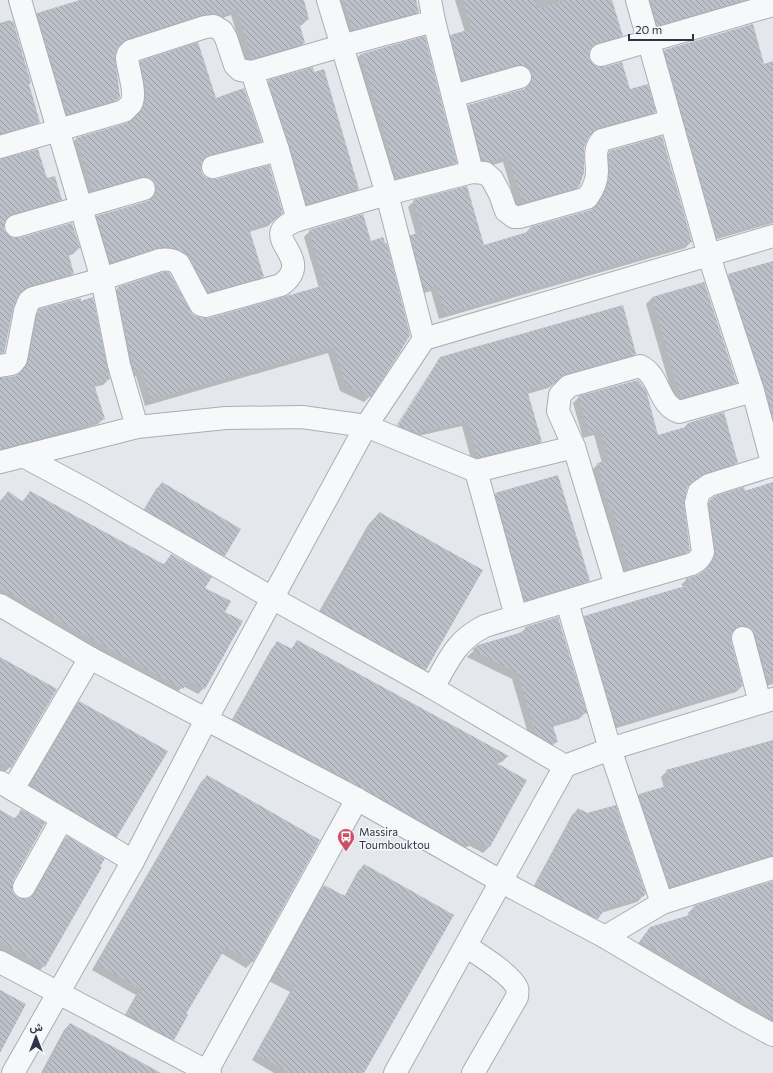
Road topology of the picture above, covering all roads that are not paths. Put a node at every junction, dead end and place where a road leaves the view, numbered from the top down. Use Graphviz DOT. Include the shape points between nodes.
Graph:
graph roads {
  1 [pos="20,0"];
  2 [pos="328,0"];
  3 [pos="430,0"];
  4 [pos="637,0"];
  5 [pos="773,5"];
  6 [pos="434,21"];
  7 [pos="648,42"];
  8 [pos="341,46"];
  9 [pos="601,56"];
  10 [pos="252,72"];
  11 [pos="520,78"];
  12 [pos="453,96"];
  13 [pos="670,121"];
  14 [pos="58,129"];
  15 [pos="0,147"];
  16 [pos="278,150"];
  17 [pos="213,167"];
  18 [pos="472,172"];
  19 [pos="144,189"];
  20 [pos="387,194"];
  21 [pos="81,207"];
  22 [pos="298,220"];
  23 [pos="16,226"];
  24 [pos="773,236"];
  25 [pos="709,256"];
  26 [pos="102,278"];
  27 [pos="424,339"];
  28 [pos="0,366"];
  29 [pos="753,391"];
  30 [pos="366,426"];
  31 [pos="137,427"];
  32 [pos="574,447"];
  33 [pos="23,456"];
  34 [pos="0,462"];
  35 [pos="773,466"];
  36 [pos="476,471"];
  37 [pos="616,586"];
  38 [pos="272,598"];
  39 [pos="567,602"];
  40 [pos="0,605"];
  41 [pos="516,616"];
  42 [pos="743,638"];
  43 [pos="90,658"];
  44 [pos="433,688"];
  45 [pos="766,701"];
  46 [pos="206,720"];
  47 [pos="610,749"];
  48 [pos="565,766"];
  49 [pos="6,786"];
  50 [pos="357,799"];
  51 [pos="62,819"];
  52 [pos="133,861"];
  53 [pos="773,868"];
  54 [pos="502,882"];
  55 [pos="24,887"];
  56 [pos="662,903"];
  57 [pos="605,937"];
  58 [pos="466,946"];
  59 [pos="0,962"];
  60 [pos="59,992"];
  61 [pos="773,1035"];
  62 [pos="207,1072"];
  63 [pos="13,1073"];
  64 [pos="395,1073"];
  65 [pos="473,1073"];
  1 -- 14 [label="street"];
  2 -- 8 [label="street"];
  3 -- 6 [label="street"];
  4 -- 7 [label="street"];
  5 -- 7 [label="street"];
  6 -- 8 [label="street"];
  6 -- 12 [label="street"];
  7 -- 9 [label="street"];
  7 -- 13 [label="street"];
  8 -- 10 [label="street"];
  8 -- 20 [label="street"];
  10 -- 14 [label="street" via="240,70 235,65 222,31 214,26 205,27 128,54 133,97 124,111"];
  10 -- 16 [label="street"];
  11 -- 12 [label="street"];
  12 -- 18 [label="street"];
  13 -- 18 [label="street" via="602,140 596,148 595,184 587,198 520,217 514,217 506,211 500,194 486,173"];
  13 -- 25 [label="street"];
  14 -- 15 [label="street"];
  14 -- 21 [label="street"];
  16 -- 17 [label="street"];
  16 -- 22 [label="street"];
  18 -- 20 [label="street"];
  19 -- 21 [label="street"];
  20 -- 22 [label="street"];
  20 -- 27 [label="street"];
  21 -- 23 [label="street"];
  21 -- 26 [label="street"];
  22 -- 26 [label="street" via="282,228 283,241 294,262 293,270 281,284 206,306 201,305 179,264 173,260 160,260"];
  24 -- 25 [label="street"];
  25 -- 27 [label="street"];
  25 -- 29 [label="street"];
  26 -- 28 [label="street" via="29,300 16,359 12,364"];
  26 -- 31 [label="street" via="120,365"];
  27 -- 30 [label="street"];
  29 -- 32 [label="street" via="679,412 670,407 653,376 646,368 640,366 569,386 560,395 558,411"];
  29 -- 35 [label="street"];
  30 -- 31 [label="street" via="302,417 258,417"];
  30 -- 36 [label="street"];
  30 -- 38 [label="street"];
  31 -- 33 [label="street"];
  32 -- 36 [label="street"];
  32 -- 37 [label="street"];
  33 -- 34 [label="street"];
  33 -- 38 [label="street" via="92,493"];
  35 -- 37 [label="street" via="709,485 699,492 696,503 703,552 698,561"];
  36 -- 41 [label="street"];
  37 -- 39 [label="street"];
  38 -- 44 [label="street"];
  38 -- 46 [label="street"];
  39 -- 41 [label="street"];
  39 -- 47 [label="street"];
  40 -- 43 [label="street"];
  41 -- 44 [label="street" via="486,626 464,639"];
  42 -- 45 [label="street"];
  43 -- 46 [label="street"];
  43 -- 49 [label="street"];
  44 -- 48 [label="street"];
  45 -- 47 [label="street"];
  46 -- 50 [label="street"];
  46 -- 52 [label="street"];
  47 -- 48 [label="street"];
  47 -- 56 [label="street"];
  48 -- 54 [label="street"];
  49 -- 51 [label="street"];
  50 -- 54 [label="street"];
  50 -- 62 [label="street"];
  51 -- 52 [label="street"];
  51 -- 55 [label="street"];
  52 -- 60 [label="street"];
  53 -- 56 [label="street"];
  54 -- 57 [label="street"];
  54 -- 58 [label="street"];
  56 -- 57 [label="street"];
  57 -- 61 [label="street"];
  58 -- 64 [label="street"];
  58 -- 65 [label="street" via="509,978 518,992"];
  59 -- 60 [label="street"];
  60 -- 62 [label="street"];
  60 -- 63 [label="street"];
}
